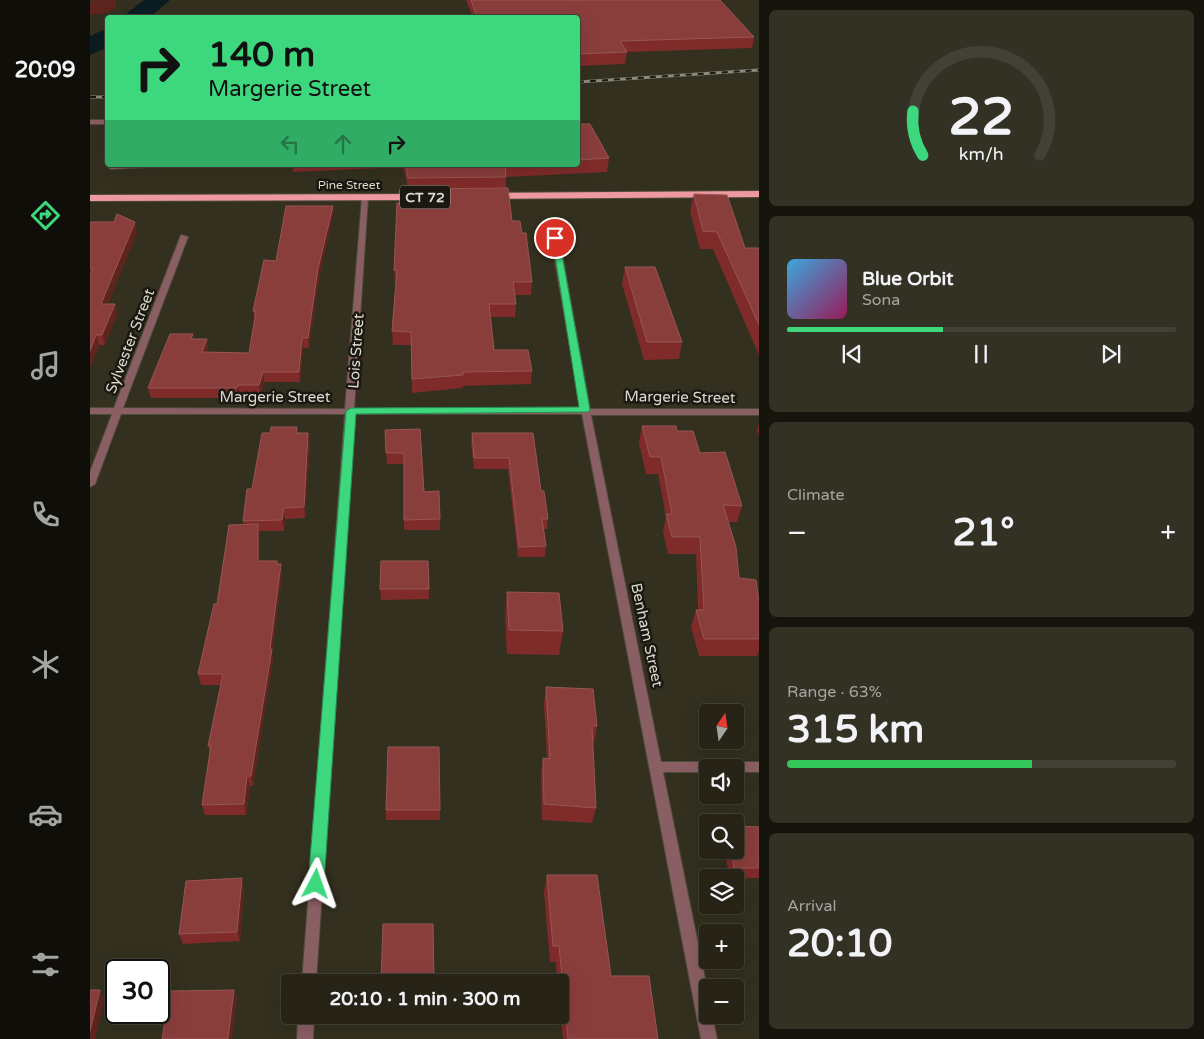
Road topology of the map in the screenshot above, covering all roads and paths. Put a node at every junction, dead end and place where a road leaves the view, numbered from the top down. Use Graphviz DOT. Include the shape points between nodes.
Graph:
graph roads {
  1 [pos="90,119"];
  2 [pos="105,119"];
  3 [pos="759,194"];
  4 [pos="435,196"];
  5 [pos="485,196"];
  6 [pos="365,197"];
  7 [pos="90,198"];
  8 [pos="184,237"];
  9 [pos="555,238"];
  10 [pos="585,410"];
  11 [pos="90,411"];
  12 [pos="118,411"];
  13 [pos="351,411"];
  14 [pos="759,412"];
  15 [pos="90,484"];
  16 [pos="759,767"];
  17 [pos="658,768"];
  18 [pos="310,974"];
  19 [pos="306,1024"];
  20 [pos="305,1039"];
  21 [pos="709,1039"];
  1 -- 2 [label="street"];
  3 -- 5 [label="highway"];
  4 -- 6 [label="highway, Pine Street / CT 72"];
  6 -- 7 [label="highway, Pine Street / CT 72"];
  6 -- 13 [label="street, Lois Street"];
  8 -- 12 [label="street, Sylvester Street"];
  9 -- 10 [label="street, Benham Street"];
  10 -- 13 [label="street, Margerie Street"];
  10 -- 14 [label="street, Margerie Street"];
  10 -- 17 [label="street, Benham Street"];
  11 -- 12 [label="street, Margerie Street"];
  12 -- 13 [label="street, Margerie Street"];
  12 -- 15 [label="street, Sylvester Street"];
  13 -- 18 [label="street, Lois Street"];
  16 -- 17 [label="street"];
  17 -- 21 [label="street, Benham Street"];
  19 -- 20 [label="street"];
}
